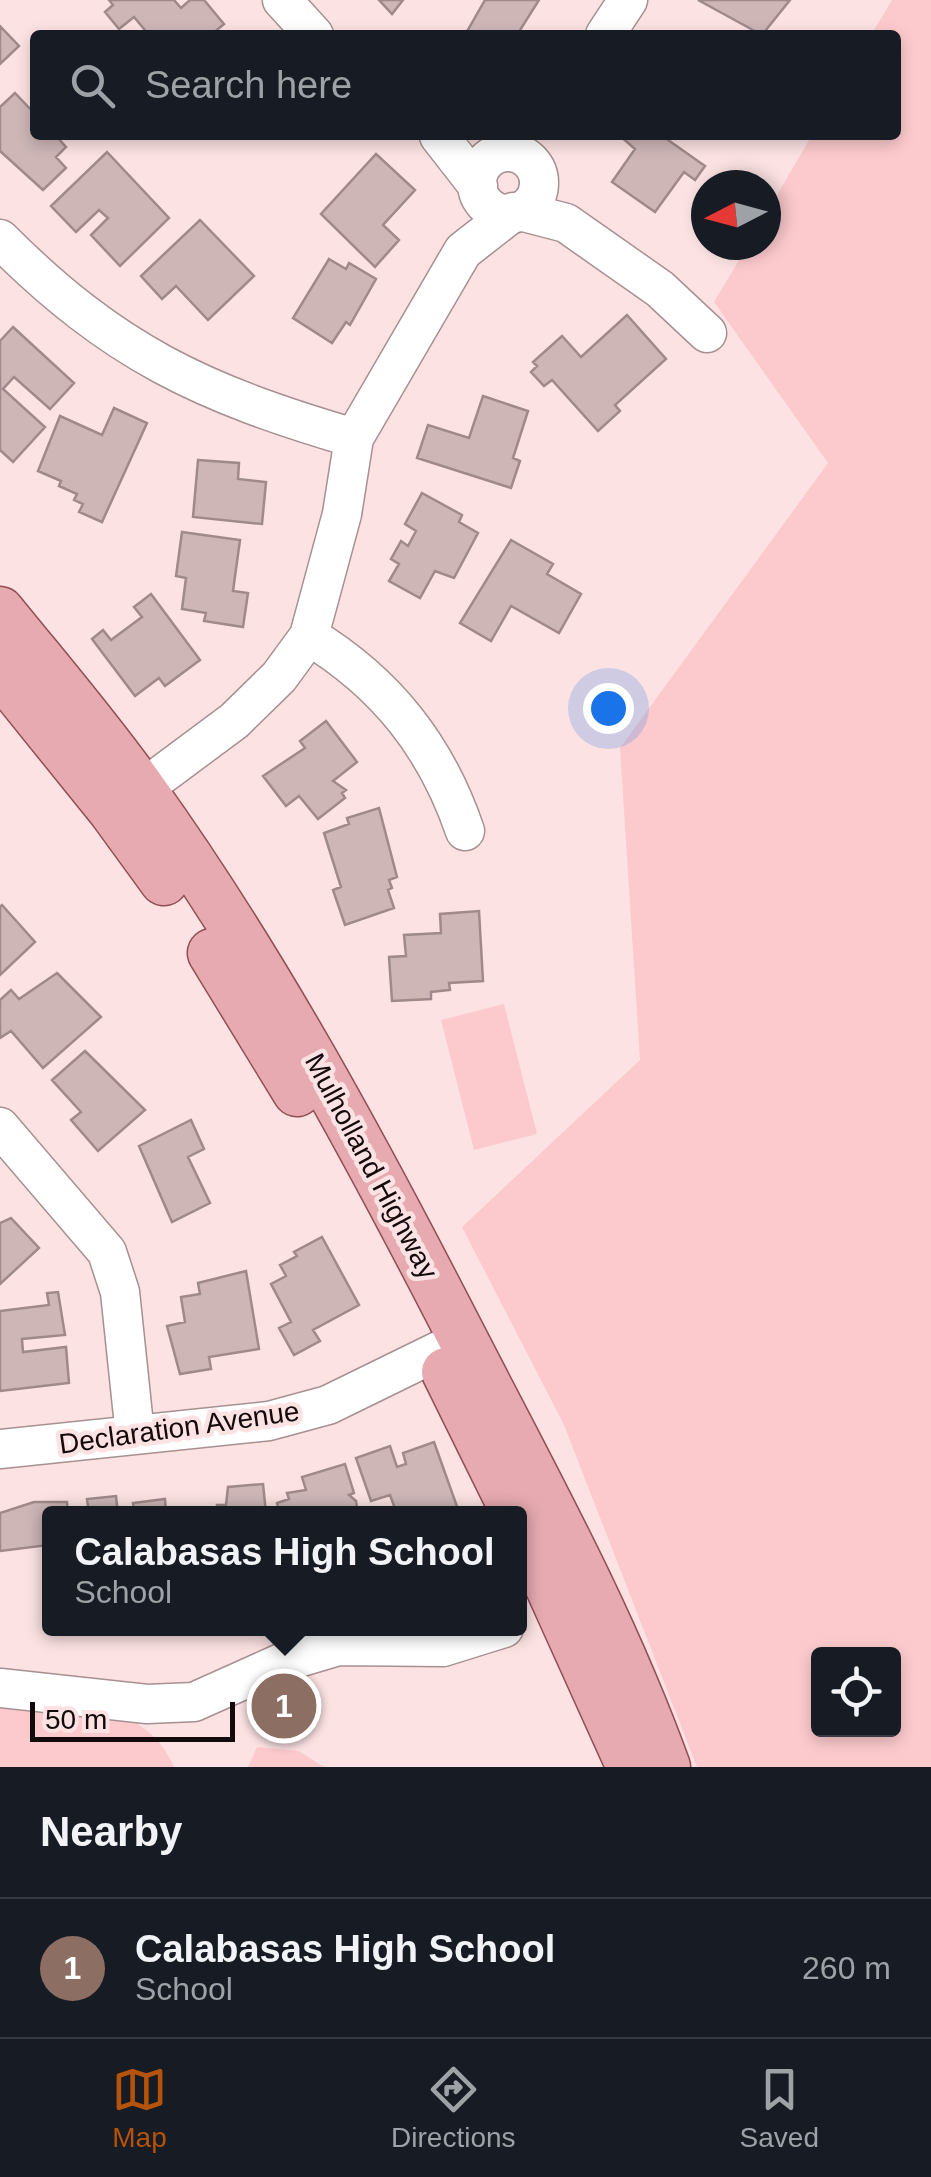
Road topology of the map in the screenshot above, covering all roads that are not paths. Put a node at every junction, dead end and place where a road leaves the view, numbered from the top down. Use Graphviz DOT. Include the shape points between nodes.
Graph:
graph roads {
  1 [pos="282,0"];
  2 [pos="628,0"];
  3 [pos="309,30"];
  4 [pos="607,30"];
  5 [pos="441,140"];
  6 [pos="463,140"];
  7 [pos="507,147"];
  8 [pos="531,182"];
  9 [pos="479,190"];
  10 [pos="0,239"];
  11 [pos="463,252"];
  12 [pos="708,333"];
  13 [pos="354,438"];
  14 [pos="0,611"];
  15 [pos="309,636"];
  16 [pos="0,671"];
  17 [pos="128,800"];
  18 [pos="465,831"];
  19 [pos="0,1126"];
  20 [pos="450,1346"];
  21 [pos="135,1436"];
  22 [pos="0,1449"];
  23 [pos="514,1506"];
  24 [pos="516,1506"];
  25 [pos="527,1532"];
  26 [pos="527,1536"];
  27 [pos="559,1609"];
  28 [pos="477,1636"];
  29 [pos="0,1688"];
  30 [pos="632,1767"];
  31 [pos="666,1767"];
  1 -- 3 [label="street"];
  2 -- 4 [label="street"];
  5 -- 9 [label="street"];
  6 -- 7 [label="street"];
  7 -- 8 [label="street" via="522,155"];
  7 -- 9 [label="street" via="484,163"];
  8 -- 9 [label="street" via="492,209"];
  8 -- 11 [label="street"];
  8 -- 12 [label="street" via="566,223 660,288"];
  9 -- 11 [label="street"];
  10 -- 13 [label="street" via="135,352 204,388"];
  11 -- 13 [label="street"];
  13 -- 15 [label="street" via="342,514"];
  14 -- 17 [label="main road, Mulholland Highway"];
  15 -- 17 [label="street" via="280,678 234,721"];
  15 -- 18 [label="street" via="370,679 417,731 448,782"];
  16 -- 17 [label="main road, Mulholland Highway"];
  17 -- 20 [label="main road, Mulholland Highway" via="288,1014 404,1220"];
  19 -- 21 [label="street" via="107,1252 120,1292"];
  20 -- 21 [label="street, Declaration Avenue" via="328,1406 268,1421"];
  20 -- 23 [label="main road, Mulholland Highway"];
  20 -- 24 [label="main road, Mulholland Highway"];
  21 -- 22 [label="street, Declaration Avenue"];
  25 -- 27 [label="main road, Mulholland Highway"];
  26 -- 27 [label="main road, Mulholland Highway"];
  27 -- 30 [label="main road, Mulholland Highway"];
  27 -- 31 [label="main road, Mulholland Highway"];
  28 -- 29 [label="street" via="443,1646 338,1646 194,1702 147,1704"];
}
